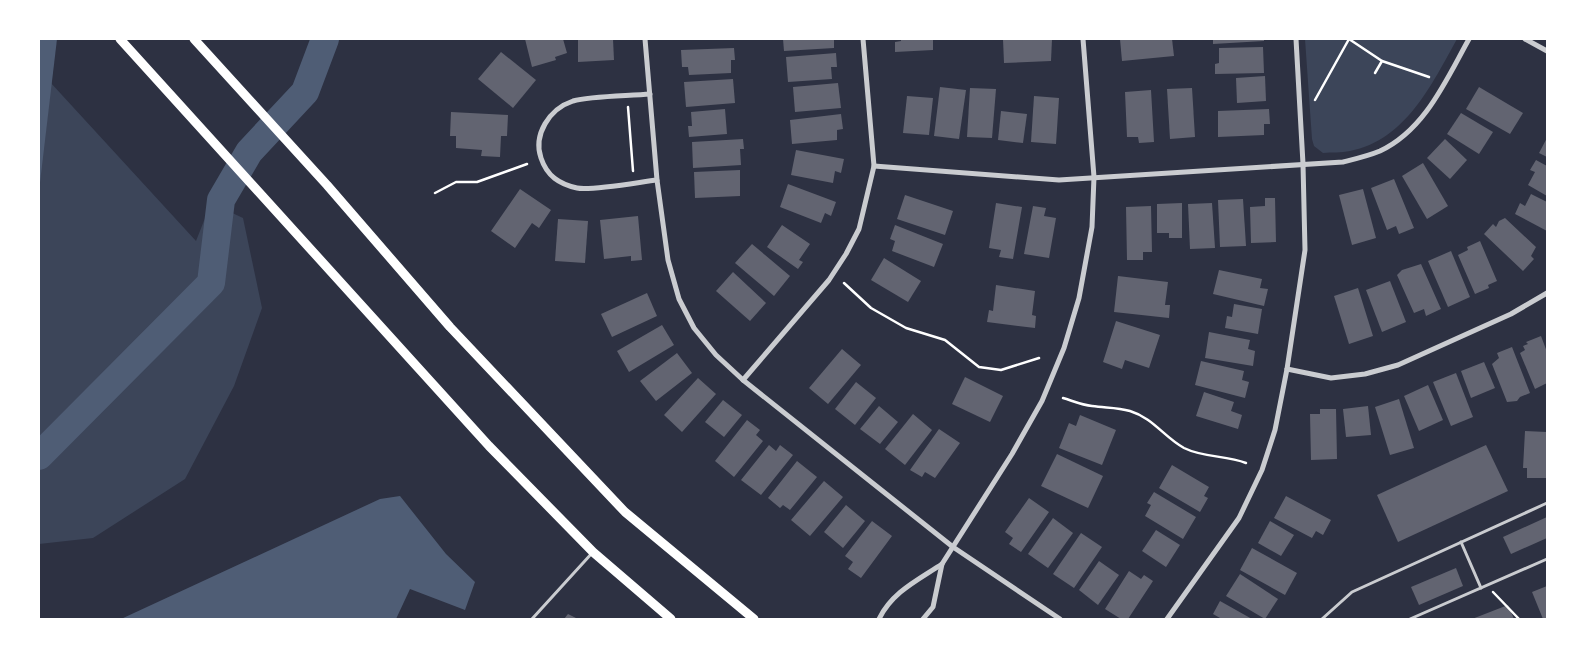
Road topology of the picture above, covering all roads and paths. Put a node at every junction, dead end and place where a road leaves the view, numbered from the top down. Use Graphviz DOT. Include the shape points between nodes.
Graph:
graph roads {
  1 [pos="120,39"];
  2 [pos="194,39"];
  3 [pos="644,39"];
  4 [pos="863,39"];
  5 [pos="1083,39"];
  6 [pos="1296,39"];
  7 [pos="1349,39"];
  8 [pos="1469,39"];
  9 [pos="1525,39"];
  10 [pos="1547,51"];
  11 [pos="1382,61"];
  12 [pos="1375,73"];
  13 [pos="1429,77"];
  14 [pos="650,94"];
  15 [pos="1315,100"];
  16 [pos="628,107"];
  17 [pos="527,164"];
  18 [pos="1303,164"];
  19 [pos="874,166"];
  20 [pos="633,171"];
  21 [pos="1094,177"];
  22 [pos="657,180"];
  23 [pos="435,193"];
  24 [pos="844,283"];
  25 [pos="1547,293"];
  26 [pos="1039,358"];
  27 [pos="1287,369"];
  28 [pos="743,380"];
  29 [pos="1063,398"];
  30 [pos="1246,464"];
  31 [pos="1547,503"];
  32 [pos="1461,542"];
  33 [pos="953,547"];
  34 [pos="593,552"];
  35 [pos="1547,559"];
  36 [pos="942,564"];
  37 [pos="1486,586"];
  38 [pos="1481,588"];
  39 [pos="1323,617"];
  40 [pos="532,619"];
  41 [pos="671,619"];
  42 [pos="754,619"];
  43 [pos="879,619"];
  44 [pos="924,619"];
  45 [pos="1060,619"];
  46 [pos="1168,619"];
  47 [pos="1330,619"];
  48 [pos="1410,619"];
  49 [pos="1520,619"];
  1 -- 34 [label="main road" via="489,446"];
  2 -- 42 [label="main road" via="450,327 626,512"];
  3 -- 14 [label="street"];
  4 -- 19 [label="street"];
  5 -- 21 [label="street"];
  6 -- 18 [label="street"];
  7 -- 11 [label="path"];
  7 -- 15 [label="path"];
  8 -- 18 [label="street" via="1430,108 1411,130 1380,151 1343,162"];
  9 -- 10 [label="street"];
  11 -- 12 [label="path"];
  11 -- 13 [label="path"];
  14 -- 22 [label="street"];
  14 -- 22 [label="street" via="573,101 553,112 542,128 538,148 544,166 556,181 579,188"];
  16 -- 20 [label="path"];
  17 -- 23 [label="path" via="477,182 456,182"];
  18 -- 21 [label="street"];
  18 -- 27 [label="street" via="1305,250"];
  19 -- 21 [label="street" via="1059,180"];
  19 -- 28 [label="street" via="859,229 846,254 829,280"];
  21 -- 33 [label="street" via="1092,227 1079,298 1064,348 1025,432"];
  22 -- 28 [label="street" via="668,260 679,299 694,328 716,355"];
  24 -- 26 [label="path" via="871,308 906,328 945,340 979,366 1001,370"];
  25 -- 27 [label="street" via="1511,314 1398,364 1365,374 1331,378"];
  27 -- 46 [label="street" via="1275,430 1239,518"];
  28 -- 33 [label="street"];
  29 -- 30 [label="path" via="1133,412 1146,417 1183,447"];
  31 -- 32 [label="lane"];
  32 -- 38 [label="lane"];
  32 -- 39 [label="lane" via="1352,592"];
  33 -- 36 [label="street"];
  33 -- 45 [label="street"];
  34 -- 40 [label="lane"];
  34 -- 41 [label="main road"];
  35 -- 37 [label="lane"];
  36 -- 43 [label="street" via="900,592 889,602"];
  36 -- 44 [label="street" via="933,607"];
  37 -- 38 [label="lane"];
  37 -- 49 [label="path"];
  38 -- 48 [label="lane"];
  39 -- 47 [label="lane"];
}
